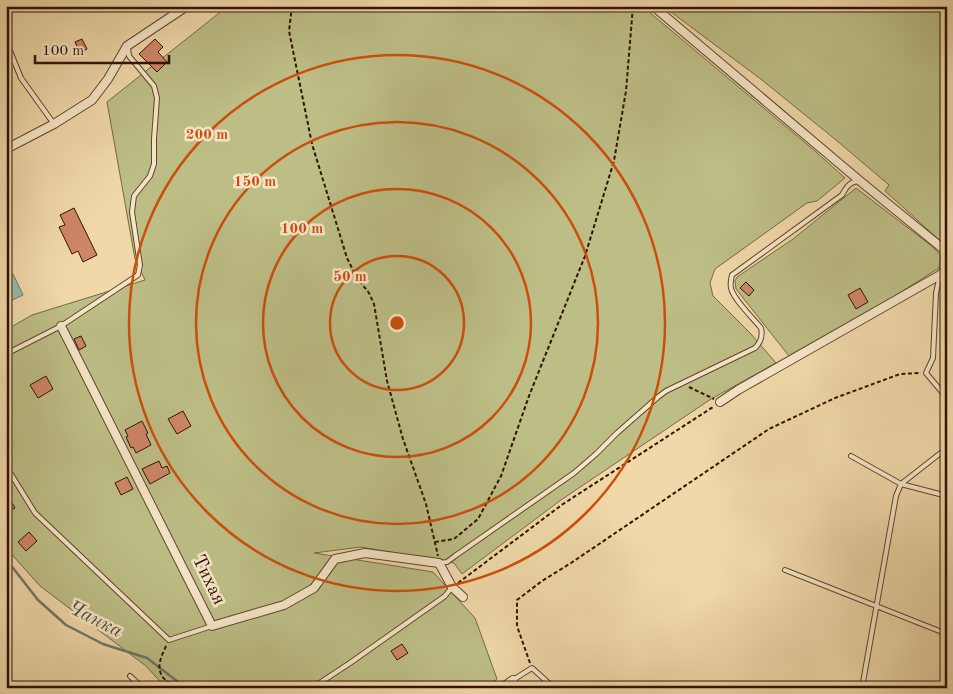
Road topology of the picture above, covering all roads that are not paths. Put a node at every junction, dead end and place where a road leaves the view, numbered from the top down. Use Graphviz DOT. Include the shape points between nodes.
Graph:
graph roads {
  1 [pos="186,6"];
  2 [pos="653,6"];
  3 [pos="6,41"];
  4 [pos="127,46"];
  5 [pos="54,124"];
  6 [pos="6,149"];
  7 [pos="860,181"];
  8 [pos="947,252"];
  9 [pos="947,269"];
  10 [pos="940,275"];
  11 [pos="61,326"];
  12 [pos="6,354"];
  13 [pos="947,398"];
  14 [pos="720,402"];
  15 [pos="947,448"];
  16 [pos="851,456"];
  17 [pos="6,466"];
  18 [pos="901,484"];
  19 [pos="947,496"];
  20 [pos="439,563"];
  21 [pos="785,570"];
  22 [pos="452,587"];
  23 [pos="463,597"];
  24 [pos="876,605"];
  25 [pos="212,626"];
  26 [pos="947,634"];
  27 [pos="130,676"];
  28 [pos="513,680"];
  29 [pos="143,688"];
  30 [pos="312,688"];
  31 [pos="502,688"];
  32 [pos="554,688"];
  33 [pos="862,688"];
  1 -- 4 [label="street"];
  2 -- 7 [label="street"];
  3 -- 5 [label="lane" via="21,78"];
  4 -- 5 [label="street" via="92,100"];
  4 -- 11 [label="lane" via="129,56 154,86 157,98 154,164 150,176 134,196 132,212 140,265 138,276"];
  5 -- 6 [label="street"];
  7 -- 8 [label="street"];
  7 -- 20 [label="lane" via="853,182 842,195 732,275 730,282 734,297 763,334 755,348 666,391 574,473 447,562"];
  9 -- 10 [label="street"];
  10 -- 13 [label="lane" via="933,358 926,372"];
  10 -- 14 [label="street"];
  11 -- 12 [label="lane"];
  11 -- 25 [label="street, Тихая"];
  15 -- 18 [label="lane"];
  16 -- 18 [label="lane"];
  17 -- 25 [label="lane" via="35,513 169,640"];
  18 -- 19 [label="lane"];
  18 -- 24 [label="lane"];
  20 -- 22 [label="street"];
  20 -- 25 [label="street, Тихая" via="365,553 335,559 314,588 284,605"];
  21 -- 24 [label="lane"];
  22 -- 23 [label="street"];
  22 -- 30 [label="lane" via="445,596"];
  24 -- 26 [label="lane"];
  24 -- 33 [label="lane"];
  27 -- 29 [label="lane"];
  28 -- 31 [label="street"];
  28 -- 32 [label="lane" via="532,668"];
}
